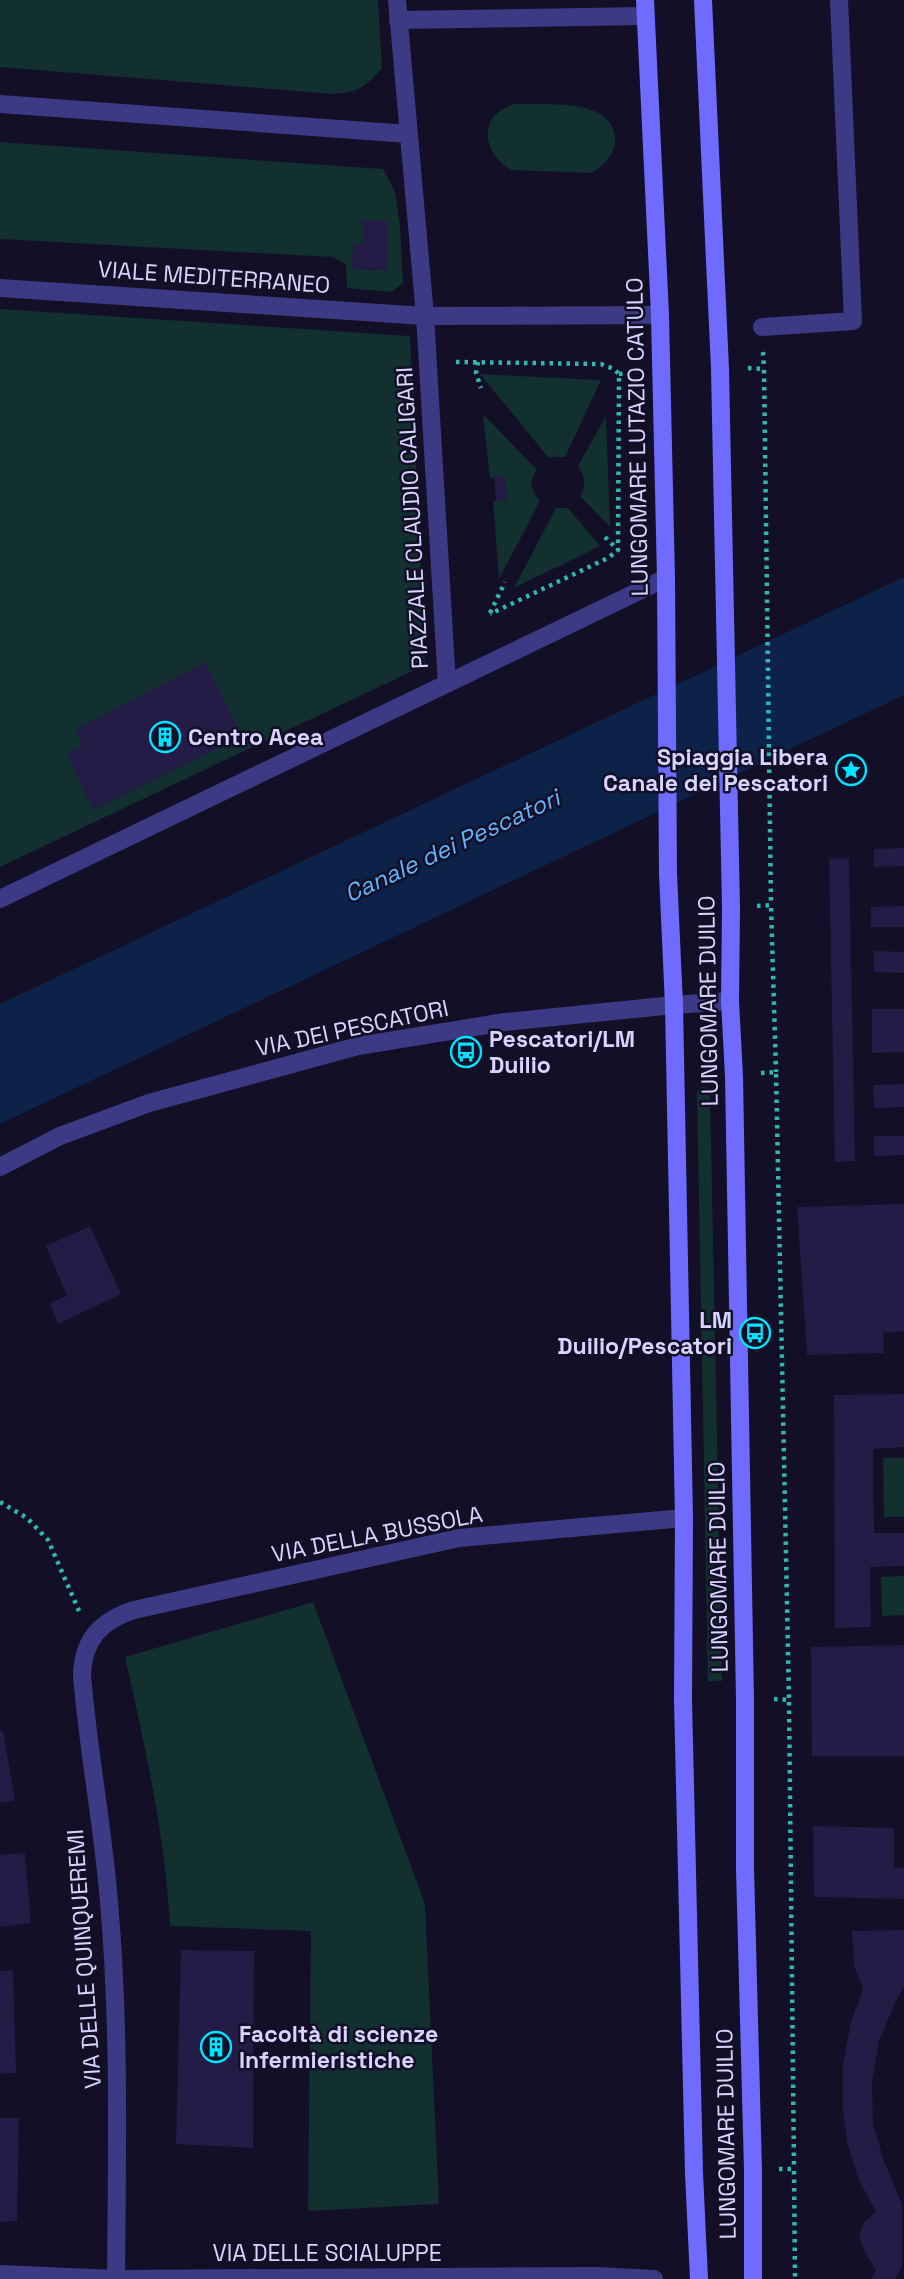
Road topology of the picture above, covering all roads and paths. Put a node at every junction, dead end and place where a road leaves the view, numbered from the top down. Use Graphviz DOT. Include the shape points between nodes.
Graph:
graph roads {
  1 [pos="397,0"];
  2 [pos="703,0"];
  3 [pos="839,0"];
  4 [pos="646,8"];
  5 [pos="398,20"];
  6 [pos="0,104"];
  7 [pos="408,134"];
  8 [pos="0,288"];
  9 [pos="660,315"];
  10 [pos="425,316"];
  11 [pos="762,327"];
  12 [pos="428,361"];
  13 [pos="478,362"];
  14 [pos="745,368"];
  15 [pos="481,388"];
  16 [pos="605,537"];
  17 [pos="618,550"];
  18 [pos="666,578"];
  19 [pos="505,582"];
  20 [pos="447,684"];
  21 [pos="668,874"];
  22 [pos="0,900"];
  23 [pos="771,905"];
  24 [pos="755,906"];
  25 [pos="730,1002"];
  26 [pos="674,1005"];
  27 [pos="776,1072"];
  28 [pos="759,1073"];
  29 [pos="0,1167"];
  30 [pos="0,1503"];
  31 [pos="684,1518"];
  32 [pos="91,1638"];
  33 [pos="745,1700"];
  34 [pos="789,1700"];
  35 [pos="794,2169"];
  36 [pos="753,2170"];
  37 [pos="0,2274"];
  38 [pos="116,2279"];
  39 [pos="654,2279"];
  40 [pos="699,2279"];
  41 [pos="753,2279"];
  42 [pos="794,2279"];
  1 -- 5 [label="street, PIAZZALE CLAUDIO CALIGARI"];
  2 -- 25 [label="main road, LUNGOMARE DUILIO" via="720,369"];
  3 -- 11 [label="street" via="853,321"];
  4 -- 5 [label="street"];
  4 -- 9 [label="main road, LUNGOMARE LUTAZIO CATULO"];
  5 -- 7 [label="street, PIAZZALE CLAUDIO CALIGARI"];
  6 -- 7 [label="street"];
  7 -- 10 [label="street, PIAZZALE CLAUDIO CALIGARI"];
  8 -- 10 [label="street, VIALE MEDITERRANEO"];
  9 -- 10 [label="street"];
  9 -- 18 [label="main road, LUNGOMARE LUTAZIO CATULO"];
  10 -- 12 [label="street, PIAZZALE CLAUDIO CALIGARI"];
  12 -- 13 [label="path"];
  12 -- 20 [label="street, PIAZZALE CLAUDIO CALIGARI"];
  13 -- 15 [label="path"];
  13 -- 17 [label="path" via="601,364 619,374"];
  14 -- 23 [label="path" via="764,369"];
  16 -- 17 [label="path"];
  17 -- 19 [label="path" via="490,614"];
  18 -- 20 [label="street, PIAZZALE CLAUDIO CALIGARI"];
  18 -- 21 [label="main road, LUNGOMARE LUTAZIO CATULO"];
  20 -- 22 [label="street"];
  21 -- 26 [label="main road, LUNGOMARE DUILIO"];
  23 -- 24 [label="path"];
  23 -- 27 [label="path"];
  25 -- 26 [label="street, VIA DEI PESCATORI"];
  25 -- 33 [label="main road, LUNGOMARE DUILIO"];
  26 -- 29 [label="street, VIA DEI PESCATORI" via="505,1022 358,1046 149,1103 60,1136"];
  26 -- 31 [label="main road, LUNGOMARE DUILIO"];
  27 -- 28 [label="path"];
  27 -- 34 [label="path"];
  30 -- 32 [label="path" via="27,1518 48,1540"];
  31 -- 32 [label="street, VIA DELLA BUSSOLA" via="459,1538 134,1611 110,1621"];
  31 -- 40 [label="main road, LUNGOMARE DUILIO" via="684,1700"];
  32 -- 38 [label="street, VIA DELLE QUINQUEREMI" via="83,1657 83,1688 109,1899 116,2003"];
  33 -- 34 [label="path"];
  33 -- 36 [label="main road, LUNGOMARE DUILIO"];
  34 -- 35 [label="path"];
  35 -- 36 [label="path"];
  35 -- 42 [label="path"];
  36 -- 41 [label="main road, LUNGOMARE DUILIO"];
  37 -- 38 [label="street, VIA DELLE SCIALUPPE"];
  38 -- 39 [label="street, VIA DELLE SCIALUPPE"];
}
